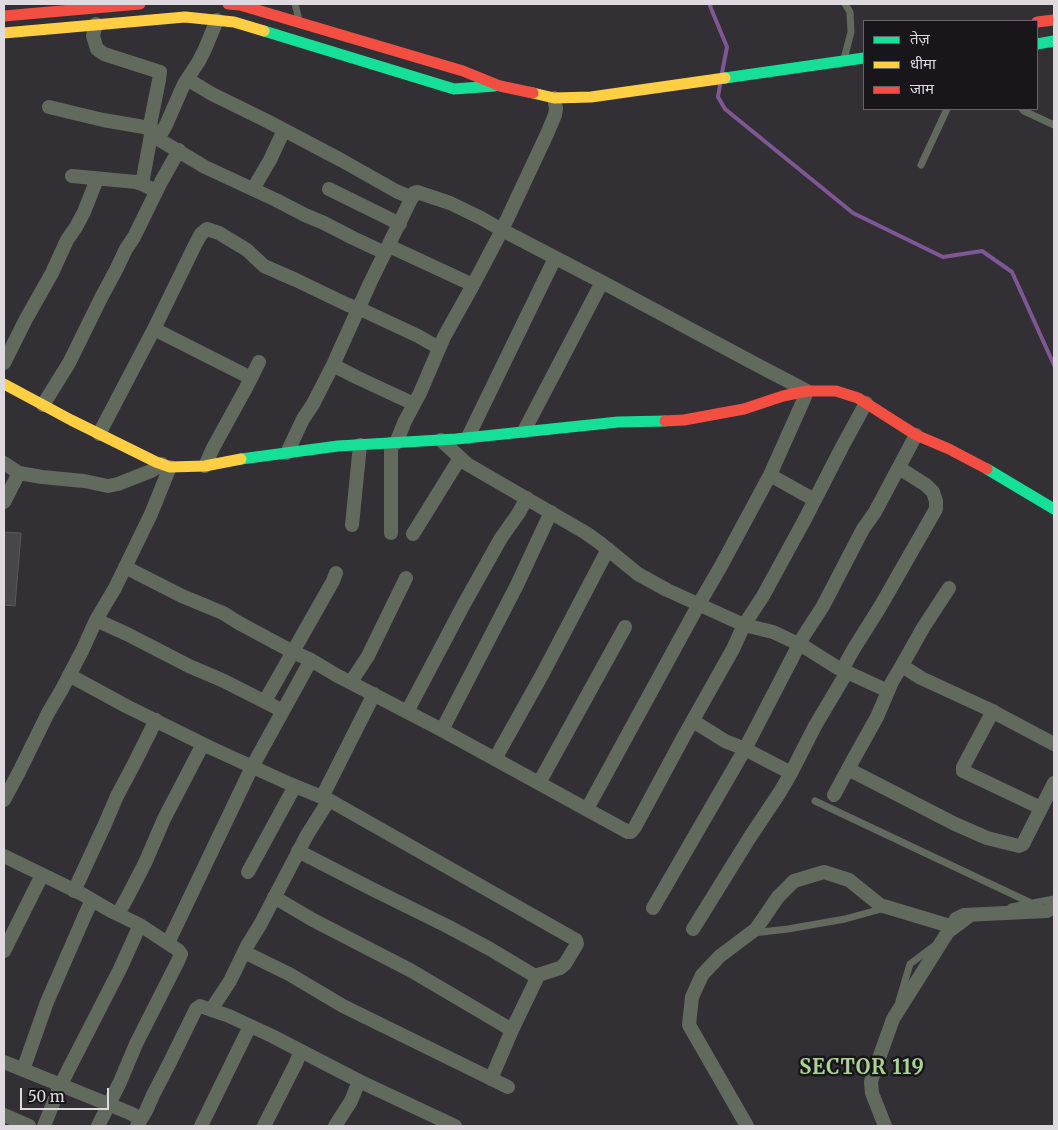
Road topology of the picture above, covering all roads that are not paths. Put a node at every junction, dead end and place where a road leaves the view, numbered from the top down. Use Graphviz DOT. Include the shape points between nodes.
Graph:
graph roads {
  1 [pos="140,4"];
  2 [pos="228,4"];
  3 [pos="295,4"];
  4 [pos="845,4"];
  5 [pos="4,16"];
  6 [pos="217,20"];
  7 [pos="1054,20"];
  8 [pos="300,22"];
  9 [pos="1038,22"];
  10 [pos="96,24"];
  11 [pos="4,32"];
  12 [pos="1054,41"];
  13 [pos="1038,44"];
  14 [pos="861,60"];
  15 [pos="844,62"];
  16 [pos="187,79"];
  17 [pos="500,86"];
  18 [pos="554,98"];
  19 [pos="49,107"];
  20 [pos="947,110"];
  21 [pos="1023,110"];
  22 [pos="1054,125"];
  23 [pos="284,130"];
  24 [pos="153,134"];
  25 [pos="179,150"];
  26 [pos="921,166"];
  27 [pos="72,176"];
  28 [pos="97,179"];
  29 [pos="142,184"];
  30 [pos="253,189"];
  31 [pos="329,189"];
  32 [pos="156,191"];
  33 [pos="412,198"];
  34 [pos="400,224"];
  35 [pos="502,230"];
  36 [pos="387,250"];
  37 [pos="555,258"];
  38 [pos="602,282"];
  39 [pos="473,284"];
  40 [pos="358,308"];
  41 [pos="154,329"];
  42 [pos="439,348"];
  43 [pos="258,362"];
  44 [pos="4,363"];
  45 [pos="333,365"];
  46 [pos="251,378"];
  47 [pos="4,384"];
  48 [pos="807,390"];
  49 [pos="866,403"];
  50 [pos="414,404"];
  51 [pos="43,405"];
  52 [pos="524,431"];
  53 [pos="99,434"];
  54 [pos="916,435"];
  55 [pos="468,437"];
  56 [pos="441,440"];
  57 [pos="394,443"];
  58 [pos="360,446"];
  59 [pos="287,453"];
  60 [pos="460,458"];
  61 [pos="4,464"];
  62 [pos="166,465"];
  63 [pos="205,466"];
  64 [pos="899,468"];
  65 [pos="19,472"];
  66 [pos="770,475"];
  67 [pos="527,498"];
  68 [pos="815,500"];
  69 [pos="4,502"];
  70 [pos="1054,510"];
  71 [pos="551,512"];
  72 [pos="352,525"];
  73 [pos="391,533"];
  74 [pos="413,534"];
  75 [pos="608,549"];
  76 [pos="125,567"];
  77 [pos="336,572"];
  78 [pos="406,578"];
  79 [pos="949,588"];
  80 [pos="699,604"];
  81 [pos="96,620"];
  82 [pos="744,625"];
  83 [pos="625,627"];
  84 [pos="800,644"];
  85 [pos="293,652"];
  86 [pos="311,660"];
  87 [pos="901,667"];
  88 [pos="844,671"];
  89 [pos="69,675"];
  90 [pos="351,682"];
  91 [pos="888,691"];
  92 [pos="374,694"];
  93 [pos="264,702"];
  94 [pos="283,711"];
  95 [pos="993,711"];
  96 [pos="407,712"];
  97 [pos="156,720"];
  98 [pos="693,722"];
  99 [pos="442,730"];
  100 [pos="203,744"];
  101 [pos="1054,744"];
  102 [pos="745,749"];
  103 [pos="495,759"];
  104 [pos="252,767"];
  105 [pos="848,769"];
  106 [pos="791,773"];
  107 [pos="540,783"];
  108 [pos="1054,783"];
  109 [pos="295,786"];
  110 [pos="834,795"];
  111 [pos="325,798"];
  112 [pos="4,800"];
  113 [pos="815,801"];
  114 [pos="1041,808"];
  115 [pos="587,809"];
  116 [pos="298,851"];
  117 [pos="4,856"];
  118 [pos="248,872"];
  119 [pos="42,875"];
  120 [pos="74,891"];
  121 [pos="274,897"];
  122 [pos="1054,899"];
  123 [pos="92,900"];
  124 [pos="1031,903"];
  125 [pos="1054,905"];
  126 [pos="887,907"];
  127 [pos="653,908"];
  128 [pos="118,914"];
  129 [pos="977,915"];
  130 [pos="140,925"];
  131 [pos="950,926"];
  132 [pos="693,928"];
  133 [pos="750,933"];
  134 [pos="941,941"];
  135 [pos="168,943"];
  136 [pos="4,951"];
  137 [pos="244,952"];
  138 [pos="538,976"];
  139 [pos="211,1010"];
  140 [pos="895,1016"];
  141 [pos="250,1026"];
  142 [pos="512,1030"];
  143 [pos="301,1051"];
  144 [pos="4,1062"];
  145 [pos="23,1070"];
  146 [pos="491,1079"];
  147 [pos="359,1081"];
  148 [pos="60,1086"];
  149 [pos="508,1087"];
  150 [pos="108,1105"];
  151 [pos="4,1116"];
  152 [pos="139,1123"];
  153 [pos="29,1126"];
  154 [pos="44,1126"];
  155 [pos="98,1126"];
  156 [pos="202,1126"];
  157 [pos="264,1126"];
  158 [pos="335,1126"];
  159 [pos="455,1126"];
  160 [pos="747,1126"];
  161 [pos="885,1126"];
  162 [pos="889,1126"];
  1 -- 5 [label="main road"];
  2 -- 8 [label="main road"];
  3 -- 8 [label="lane"];
  4 -- 15 [label="lane" via="850,12 851,32"];
  6 -- 10 [label="main road" via="185,17"];
  6 -- 16 [label="street" via="199,61"];
  6 -- 17 [label="main road" via="234,22 454,89"];
  7 -- 9 [label="main road"];
  8 -- 17 [label="main road" via="463,70"];
  10 -- 11 [label="main road"];
  10 -- 24 [label="street" via="93,36 97,49 160,72 151,120"];
  12 -- 13 [label="main road"];
  14 -- 15 [label="main road"];
  15 -- 18 [label="main road" via="591,97"];
  16 -- 23 [label="street"];
  16 -- 24 [label="street" via="166,125"];
  17 -- 18 [label="main road"];
  18 -- 35 [label="street" via="555,115"];
  19 -- 24 [label="street"];
  20 -- 26 [label="lane"];
  21 -- 22 [label="lane"];
  23 -- 30 [label="street"];
  23 -- 33 [label="street"];
  24 -- 25 [label="street"];
  24 -- 29 [label="street"];
  25 -- 30 [label="street" via="205,167"];
  25 -- 32 [label="street"];
  27 -- 28 [label="street"];
  28 -- 29 [label="street"];
  28 -- 44 [label="street" via="81,219"];
  29 -- 32 [label="street"];
  30 -- 36 [label="street"];
  31 -- 34 [label="street"];
  32 -- 51 [label="street" via="69,363"];
  33 -- 34 [label="street"];
  33 -- 35 [label="street" via="416,192 424,194 465,210"];
  34 -- 36 [label="street"];
  35 -- 37 [label="street"];
  35 -- 39 [label="street"];
  36 -- 39 [label="street"];
  36 -- 40 [label="street"];
  37 -- 38 [label="street"];
  37 -- 55 [label="street"];
  38 -- 48 [label="street"];
  38 -- 52 [label="street"];
  39 -- 42 [label="street"];
  40 -- 41 [label="street" via="264,266 247,250 219,232 207,229 196,243"];
  40 -- 42 [label="street"];
  40 -- 45 [label="street"];
  41 -- 46 [label="street"];
  41 -- 53 [label="street"];
  42 -- 50 [label="street"];
  43 -- 46 [label="street"];
  45 -- 50 [label="street"];
  45 -- 59 [label="street"];
  46 -- 63 [label="street"];
  47 -- 51 [label="main road"];
  48 -- 49 [label="main road" via="836,391"];
  48 -- 52 [label="main road" via="744,409 684,420 618,422"];
  48 -- 66 [label="street"];
  49 -- 54 [label="main road"];
  49 -- 68 [label="street"];
  50 -- 57 [label="street"];
  51 -- 53 [label="main road"];
  52 -- 55 [label="main road"];
  53 -- 62 [label="main road"];
  54 -- 64 [label="street"];
  54 -- 70 [label="main road" via="996,473"];
  55 -- 56 [label="main road"];
  56 -- 57 [label="main road"];
  56 -- 60 [label="street"];
  57 -- 58 [label="main road"];
  57 -- 73 [label="street"];
  58 -- 59 [label="main road"];
  58 -- 72 [label="street"];
  59 -- 63 [label="main road"];
  60 -- 67 [label="street"];
  60 -- 74 [label="street"];
  61 -- 65 [label="street"];
  62 -- 63 [label="main road"];
  62 -- 65 [label="street" via="108,486"];
  62 -- 76 [label="street" via="152,514"];
  64 -- 84 [label="street"];
  64 -- 88 [label="street" via="926,485 936,501 936,509 853,650"];
  65 -- 69 [label="street"];
  66 -- 68 [label="street"];
  66 -- 80 [label="street"];
  67 -- 71 [label="street"];
  67 -- 96 [label="street" via="501,538"];
  68 -- 82 [label="street"];
  71 -- 75 [label="street"];
  71 -- 99 [label="street"];
  75 -- 80 [label="street" via="638,574"];
  75 -- 103 [label="street"];
  76 -- 81 [label="street"];
  76 -- 85 [label="street" via="223,613"];
  77 -- 85 [label="street"];
  78 -- 90 [label="street" via="368,656"];
  79 -- 87 [label="street"];
  80 -- 82 [label="street"];
  80 -- 115 [label="street"];
  81 -- 89 [label="street"];
  81 -- 93 [label="street"];
  82 -- 84 [label="street" via="773,632"];
  82 -- 98 [label="street"];
  83 -- 107 [label="street"];
  84 -- 88 [label="street"];
  84 -- 102 [label="street"];
  85 -- 86 [label="street"];
  85 -- 93 [label="street"];
  86 -- 90 [label="street"];
  86 -- 94 [label="street"];
  87 -- 91 [label="street"];
  87 -- 95 [label="street"];
  88 -- 91 [label="street"];
  88 -- 106 [label="street"];
  89 -- 97 [label="street"];
  89 -- 112 [label="street"];
  90 -- 92 [label="street"];
  91 -- 105 [label="street"];
  92 -- 96 [label="street"];
  92 -- 111 [label="street"];
  93 -- 94 [label="street"];
  94 -- 104 [label="street"];
  95 -- 101 [label="street"];
  95 -- 114 [label="street" via="962,771"];
  96 -- 99 [label="street"];
  97 -- 100 [label="street"];
  97 -- 120 [label="street" via="116,796"];
  98 -- 102 [label="street"];
  98 -- 115 [label="street" via="633,831 628,832"];
  99 -- 103 [label="street"];
  100 -- 104 [label="street"];
  100 -- 128 [label="street"];
  102 -- 106 [label="street"];
  102 -- 127 [label="street"];
  103 -- 107 [label="street"];
  104 -- 109 [label="street"];
  104 -- 135 [label="street"];
  105 -- 110 [label="street"];
  105 -- 114 [label="street" via="964,828 1019,846"];
  106 -- 132 [label="street"];
  107 -- 115 [label="street"];
  108 -- 114 [label="street"];
  109 -- 111 [label="street"];
  109 -- 118 [label="street"];
  111 -- 116 [label="street"];
  111 -- 138 [label="street" via="576,940 577,944 565,964"];
  113 -- 124 [label="lane"];
  116 -- 121 [label="street"];
  116 -- 138 [label="street"];
  117 -- 119 [label="street"];
  119 -- 120 [label="street"];
  119 -- 136 [label="street"];
  120 -- 123 [label="street"];
  121 -- 137 [label="street"];
  121 -- 142 [label="street" via="410,970"];
  122 -- 124 [label="lane"];
  123 -- 128 [label="street"];
  123 -- 145 [label="street"];
  124 -- 129 [label="lane"];
  125 -- 129 [label="street" via="1048,910"];
  126 -- 131 [label="street"];
  126 -- 133 [label="lane" via="845,919"];
  126 -- 133 [label="street" via="849,880 824,872 794,881"];
  128 -- 130 [label="street"];
  129 -- 131 [label="street" via="964,915"];
  129 -- 134 [label="lane"];
  130 -- 135 [label="street"];
  130 -- 148 [label="street"];
  131 -- 134 [label="street"];
  133 -- 160 [label="street" via="702,975 692,997 689,1025"];
  134 -- 140 [label="street"];
  135 -- 150 [label="street" via="180,952 180,956"];
  137 -- 139 [label="street"];
  137 -- 146 [label="street" via="343,1006"];
  138 -- 142 [label="street"];
  139 -- 141 [label="street"];
  139 -- 152 [label="street" via="200,1006 196,1009"];
  140 -- 161 [label="street" via="871,1082"];
  140 -- 162 [label="lane" via="875,1085"];
  141 -- 143 [label="street"];
  141 -- 156 [label="street"];
  142 -- 146 [label="street"];
  143 -- 147 [label="street"];
  143 -- 157 [label="street"];
  144 -- 145 [label="street"];
  145 -- 148 [label="street"];
  146 -- 149 [label="street"];
  147 -- 158 [label="street"];
  147 -- 159 [label="street"];
  148 -- 150 [label="street"];
  148 -- 154 [label="street"];
  150 -- 152 [label="street" via="130,1113"];
  150 -- 155 [label="street"];
  151 -- 153 [label="street"];
}
